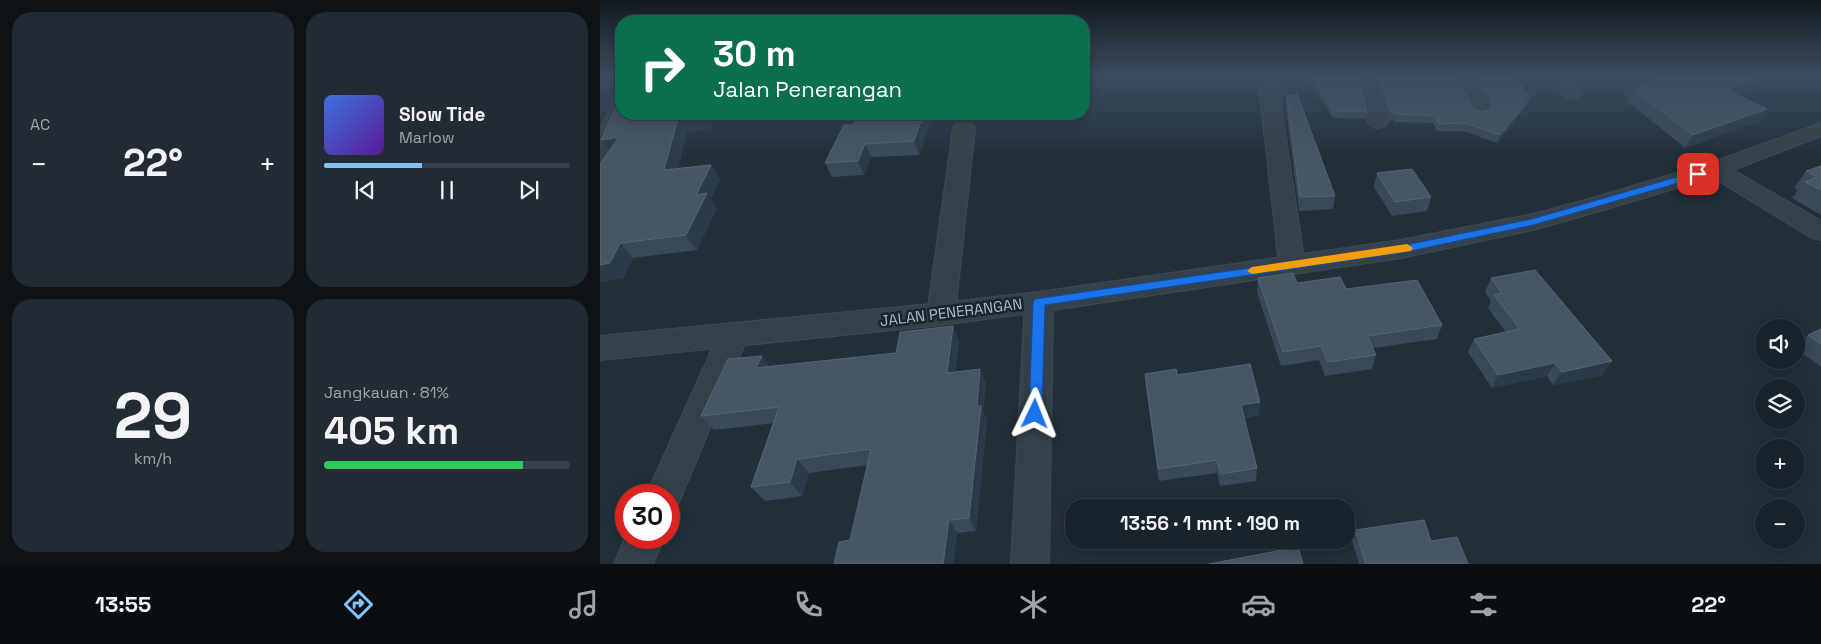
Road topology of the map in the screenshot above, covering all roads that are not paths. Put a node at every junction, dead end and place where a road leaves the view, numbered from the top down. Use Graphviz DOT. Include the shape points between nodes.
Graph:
graph roads {
  1 [pos="1270,103"];
  2 [pos="1373,103"];
  3 [pos="1475,103"];
  4 [pos="1479,112"];
  5 [pos="615,119"];
  6 [pos="1378,122"];
  7 [pos="964,129"];
  8 [pos="1821,129"];
  9 [pos="600,153"];
  10 [pos="1715,169"];
  11 [pos="1821,232"];
  12 [pos="1292,265"];
  13 [pos="1039,302"];
  14 [pos="940,314"];
  15 [pos="733,336"];
  16 [pos="600,348"];
  17 [pos="669,484"];
  18 [pos="640,549"];
  19 [pos="633,564"];
  20 [pos="1030,564"];
  1 -- 12 [label="street"];
  2 -- 6 [label="street"];
  3 -- 4 [label="street"];
  5 -- 9 [label="street"];
  7 -- 14 [label="street"];
  8 -- 10 [label="street, JALAN PENERANGAN"];
  10 -- 11 [label="street"];
  10 -- 12 [label="street, JALAN PENERANGAN" via="1533,222 1401,249"];
  12 -- 13 [label="street, JALAN PENERANGAN"];
  13 -- 14 [label="street, JALAN PENERANGAN"];
  13 -- 20 [label="street"];
  14 -- 15 [label="street, JALAN PENERANGAN"];
  15 -- 16 [label="street, JALAN PENERANGAN"];
  15 -- 17 [label="street"];
  18 -- 19 [label="street"];
}
